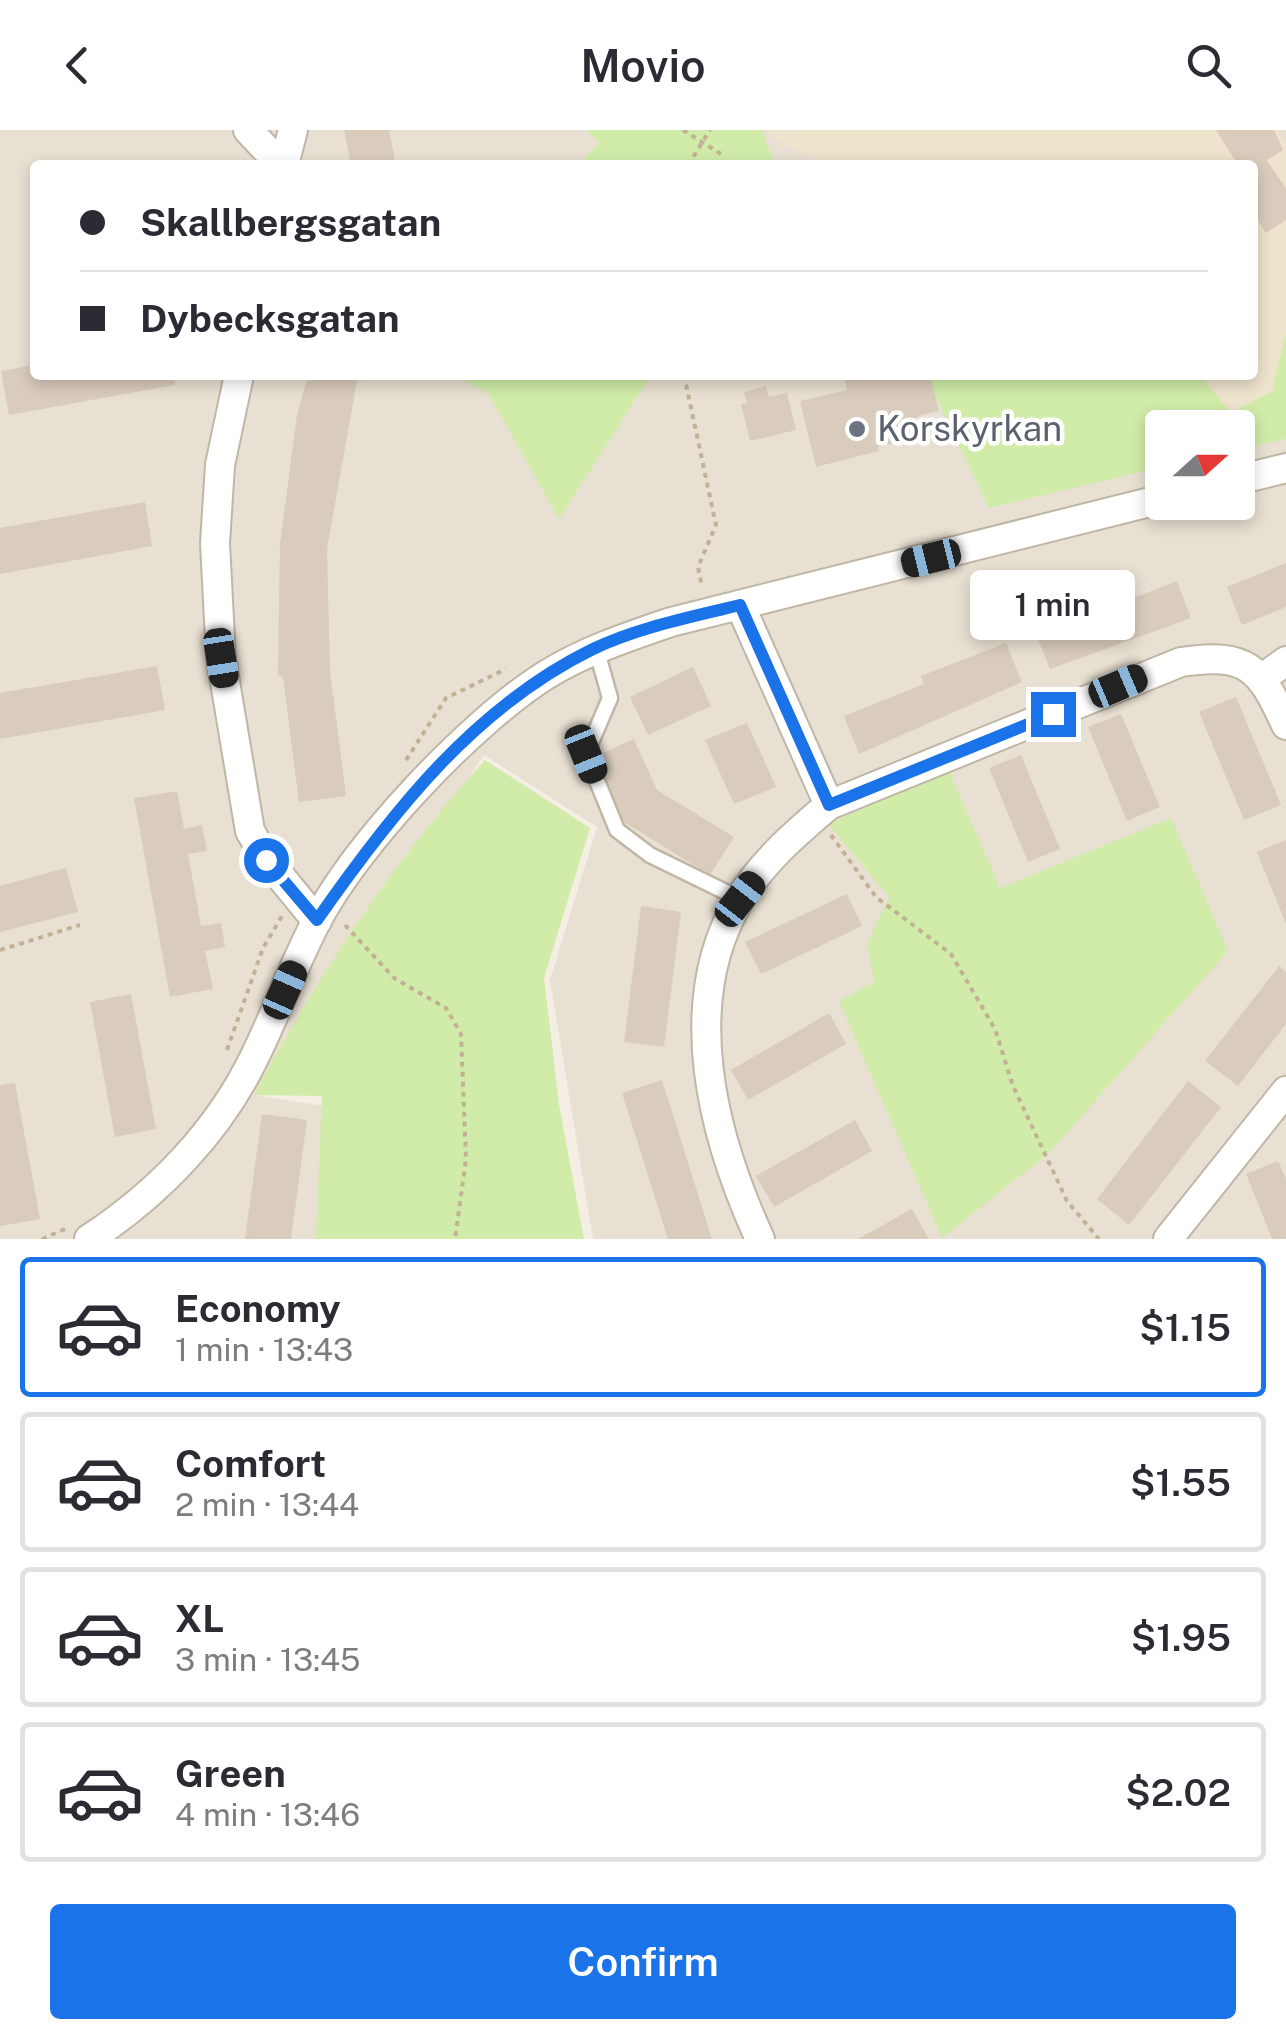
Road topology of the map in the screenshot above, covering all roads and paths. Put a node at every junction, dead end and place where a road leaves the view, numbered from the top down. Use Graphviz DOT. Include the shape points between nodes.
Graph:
graph roads {
  1 [pos="248,130"];
  2 [pos="293,130"];
  3 [pos="683,130"];
  4 [pos="710,130"];
  5 [pos="701,142"];
  6 [pos="721,154"];
  7 [pos="277,160"];
  8 [pos="284,160"];
  9 [pos="691,160"];
  10 [pos="238,380"];
  11 [pos="685,380"];
  12 [pos="1286,468"];
  13 [pos="1255,476"];
  14 [pos="1145,504"];
  15 [pos="703,591"];
  16 [pos="740,605"];
  17 [pos="596,648"];
  18 [pos="1275,669"];
  19 [pos="462,691"];
  20 [pos="446,698"];
  21 [pos="1286,725"];
  22 [pos="827,816"];
  23 [pos="740,899"];
  24 [pos="284,913"];
  25 [pos="317,920"];
  26 [pos="80,926"];
  27 [pos="0,950"];
  28 [pos="224,1056"];
  29 [pos="1286,1091"];
  30 [pos="84,1229"];
  31 [pos="42,1239"];
  32 [pos="455,1239"];
  33 [pos="760,1239"];
  34 [pos="1098,1239"];
  35 [pos="1168,1239"];
  1 -- 7 [label="street"];
  2 -- 8 [label="street"];
  3 -- 5 [label="path"];
  4 -- 5 [label="path"];
  5 -- 6 [label="path"];
  5 -- 9 [label="path"];
  10 -- 25 [label="street" via="220,465 215,543 221,658 250,831"];
  11 -- 15 [label="path" via="716,525 698,567"];
  12 -- 13 [label="street"];
  14 -- 16 [label="street"];
  16 -- 17 [label="street"];
  16 -- 22 [label="street"];
  17 -- 23 [label="lane" via="610,698 586,754 617,830 650,855"];
  17 -- 25 [label="street" via="510,700 428,777"];
  18 -- 21 [label="street"];
  18 -- 22 [label="street" via="1217,660 1166,667"];
  19 -- 20 [label="path"];
  22 -- 23 [label="street" via="776,854"];
  22 -- 34 [label="path" via="876,897 951,954 996,1029 1013,1086 1066,1201"];
  23 -- 33 [label="street" via="720,947 707,1011 708,1058 723,1148"];
  24 -- 28 [label="path" via="263,948"];
  25 -- 30 [label="street" via="254,1060 213,1126 138,1204"];
  25 -- 32 [label="path" via="341,920 394,978 446,1008 461,1034 466,1160"];
  26 -- 27 [label="path"];
  29 -- 35 [label="street"];
  30 -- 31 [label="path"];
}
